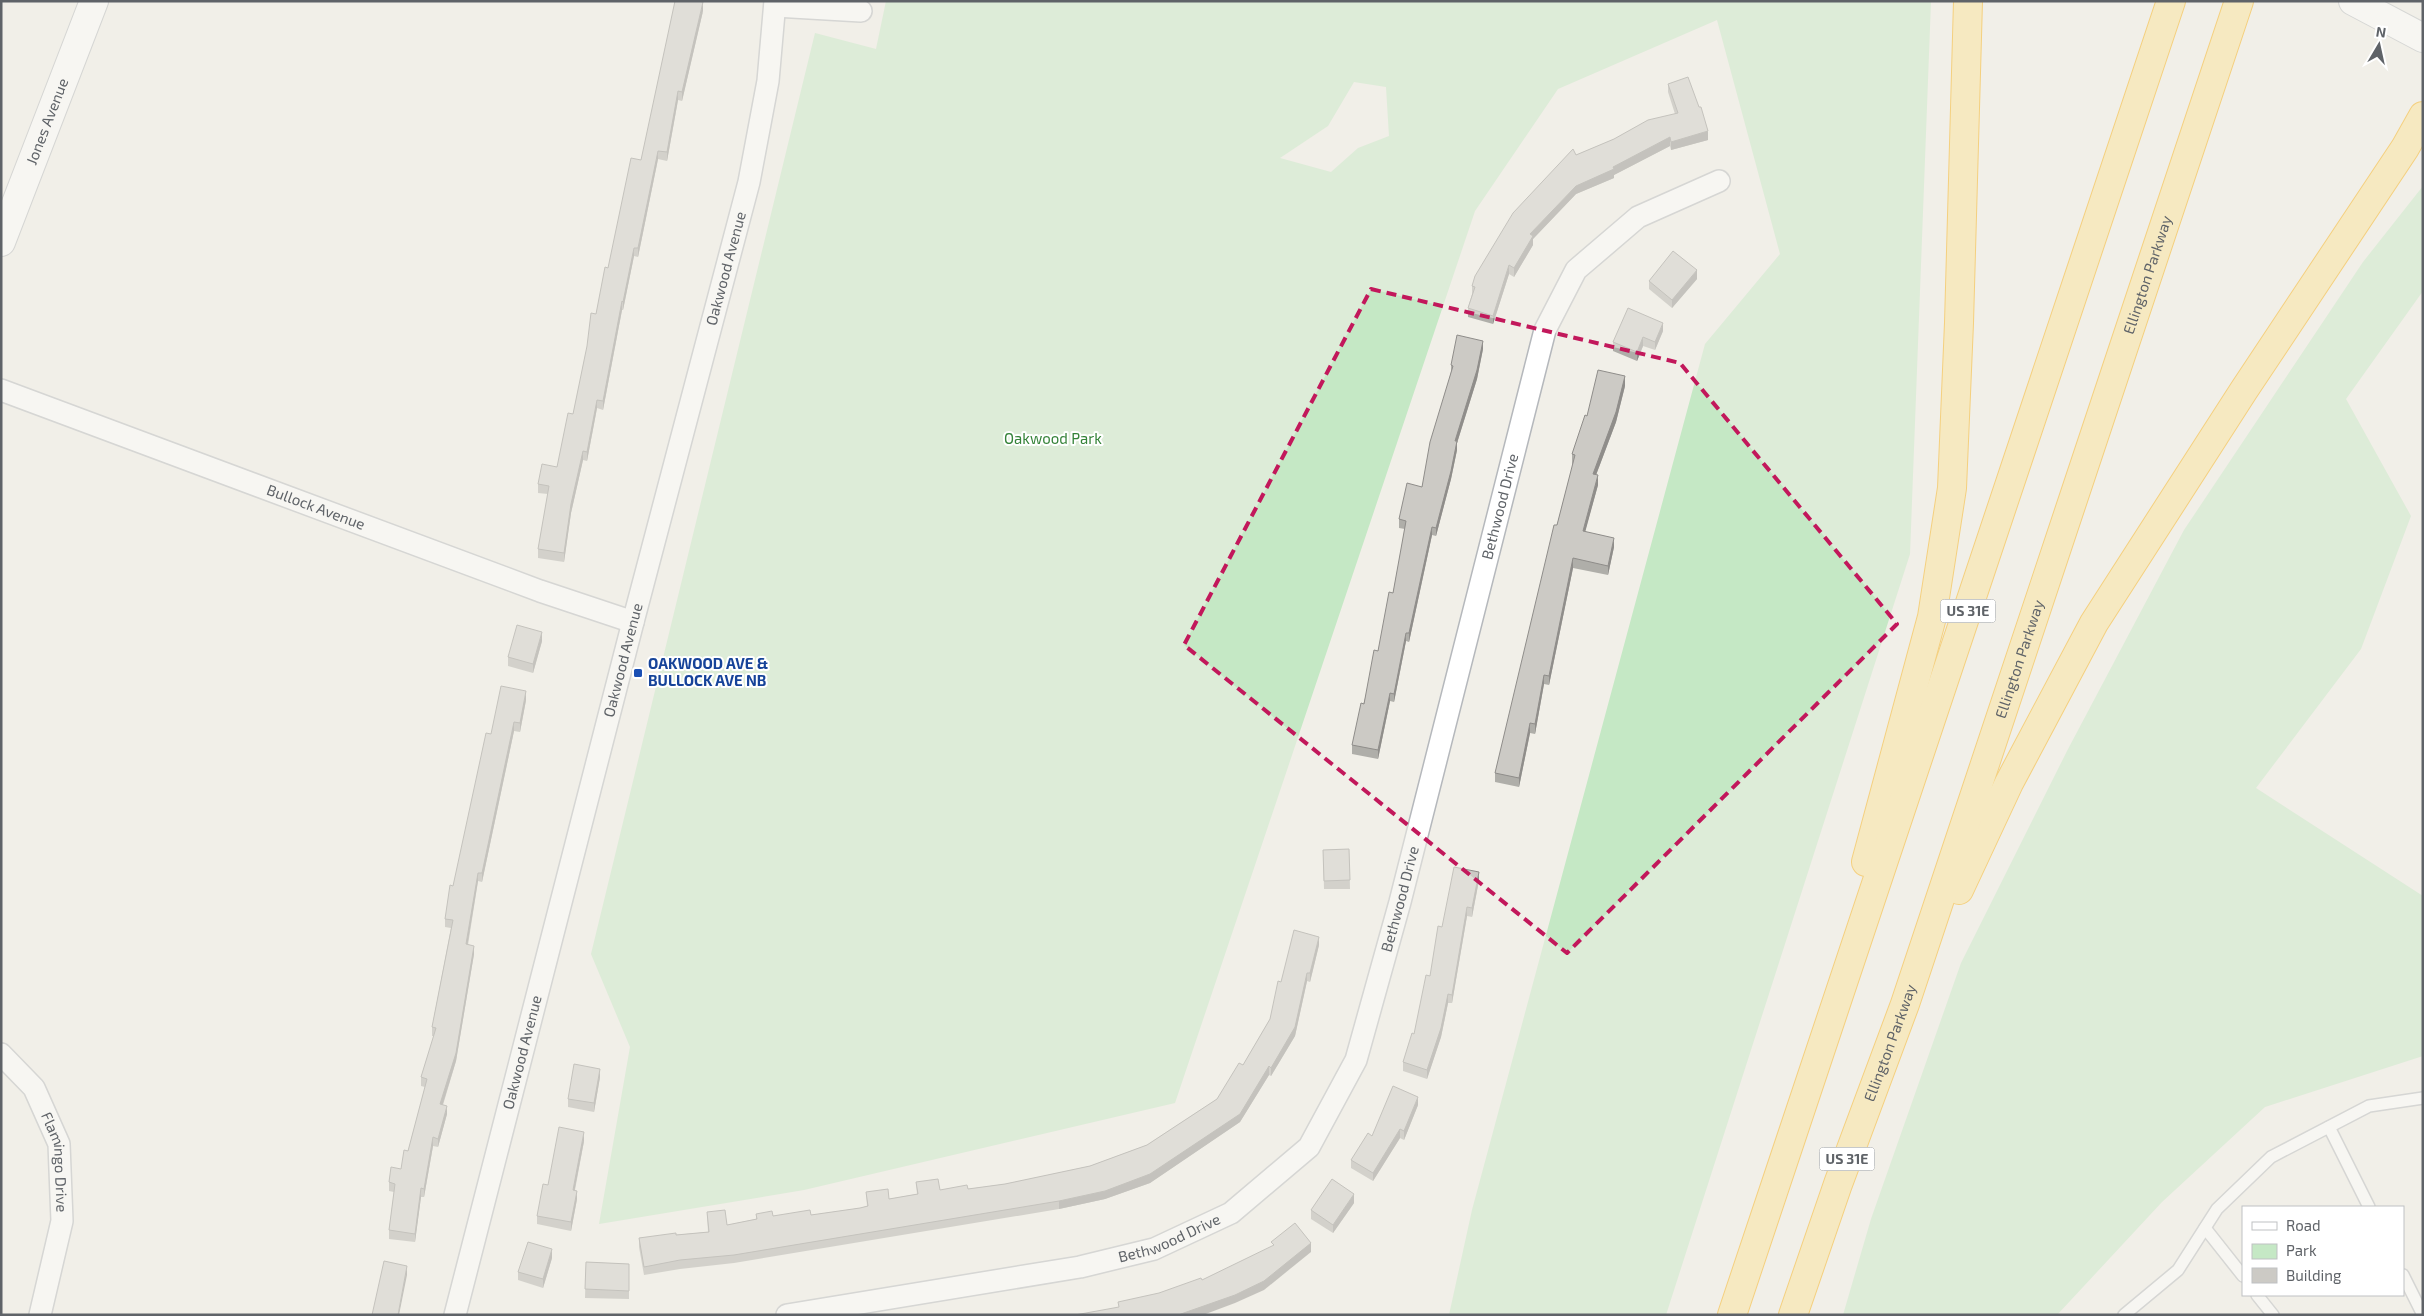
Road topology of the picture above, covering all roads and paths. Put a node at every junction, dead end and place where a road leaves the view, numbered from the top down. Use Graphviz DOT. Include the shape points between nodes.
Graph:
graph roads {
  1 [pos="94,1"];
  2 [pos="1968,1"];
  3 [pos="2171,1"];
  4 [pos="2239,1"];
  5 [pos="2353,1"];
  6 [pos="775,4"];
  7 [pos="861,11"];
  8 [pos="2423,38"];
  9 [pos="2423,116"];
  10 [pos="2414,142"];
  11 [pos="1719,181"];
  12 [pos="1,242"];
  13 [pos="1,390"];
  14 [pos="633,622"];
  15 [pos="1905,1004"];
  16 [pos="1,1054"];
  17 [pos="2423,1098"];
  18 [pos="2329,1127"];
  19 [pos="2368,1206"];
  20 [pos="1764,1221"];
  21 [pos="2205,1228"];
  22 [pos="2242,1275"];
  23 [pos="2404,1277"];
  24 [pos="2258,1296"];
  25 [pos="40,1315"];
  26 [pos="455,1315"];
  27 [pos="787,1315"];
  28 [pos="1732,1315"];
  29 [pos="1793,1315"];
  30 [pos="2124,1315"];
  31 [pos="2273,1315"];
  32 [pos="2423,1315"];
  1 -- 12 [label="street, Jones Avenue"];
  2 -- 20 [label="highway" via="1952,488 1932,617"];
  3 -- 20 [label="highway, US 31E"];
  4 -- 15 [label="highway, Ellington Parkway / US 31E"];
  5 -- 8 [label="street"];
  6 -- 7 [label="street"];
  6 -- 14 [label="street, Oakwood Avenue" via="768,81 748,182"];
  9 -- 10 [label="highway"];
  10 -- 15 [label="highway" via="2254,374 2094,623 2009,783"];
  11 -- 27 [label="street, Bethwood Drive" via="1638,217 1576,270 1545,330 1400,902 1356,1060 1309,1147 1231,1213 1154,1249 1080,1266"];
  13 -- 14 [label="street, Bullock Avenue" via="530,588"];
  14 -- 26 [label="street, Oakwood Avenue"];
  15 -- 29 [label="highway, Ellington Parkway / US 31E"];
  16 -- 25 [label="street, Flamingo Drive" via="34,1088 60,1144 62,1221"];
  17 -- 18 [label="lane" via="2369,1106"];
  18 -- 19 [label="lane"];
  18 -- 21 [label="lane" via="2271,1157 2216,1209"];
  20 -- 28 [label="highway, US 31E"];
  21 -- 22 [label="lane"];
  21 -- 30 [label="lane" via="2178,1270"];
  23 -- 32 [label="lane"];
  24 -- 31 [label="lane"];
}
